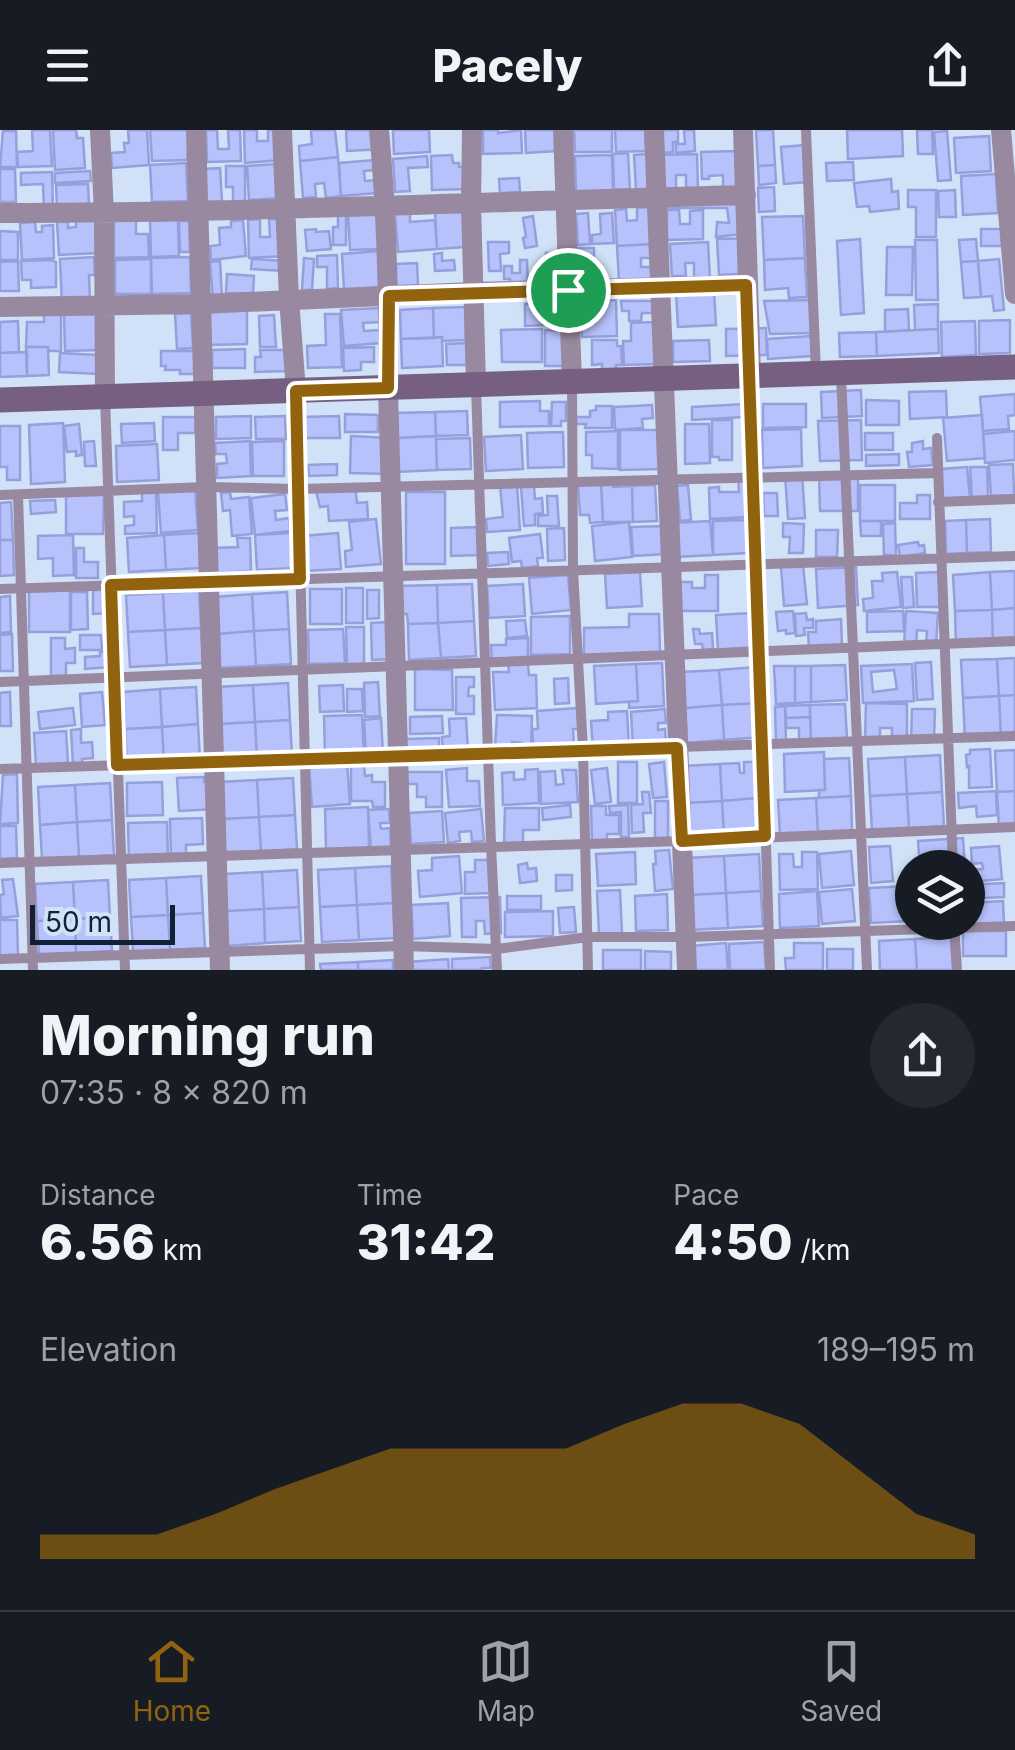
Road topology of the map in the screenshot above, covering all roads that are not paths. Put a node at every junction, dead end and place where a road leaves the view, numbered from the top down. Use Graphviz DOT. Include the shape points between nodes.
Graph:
graph roads {
  1 [pos="100,130"];
  2 [pos="196,130"];
  3 [pos="282,130"];
  4 [pos="379,130"];
  5 [pos="472,130"];
  6 [pos="562,130"];
  7 [pos="654,130"];
  8 [pos="743,130"];
  9 [pos="806,130"];
  10 [pos="1001,130"];
  11 [pos="746,195"];
  12 [pos="656,197"];
  13 [pos="566,201"];
  14 [pos="471,203"];
  15 [pos="386,205"];
  16 [pos="285,210"];
  17 [pos="200,212"];
  18 [pos="0,213"];
  19 [pos="104,213"];
  20 [pos="746,285"];
  21 [pos="661,287"];
  22 [pos="568,290"];
  23 [pos="472,292"];
  24 [pos="1015,294"];
  25 [pos="389,296"];
  26 [pos="289,300"];
  27 [pos="200,304"];
  28 [pos="104,305"];
  29 [pos="0,307"];
  30 [pos="1015,367"];
  31 [pos="829,373"];
  32 [pos="751,376"];
  33 [pos="664,377"];
  34 [pos="572,382"];
  35 [pos="476,385"];
  36 [pos="388,388"];
  37 [pos="296,391"];
  38 [pos="203,394"];
  39 [pos="104,397"];
  40 [pos="0,400"];
  41 [pos="937,438"];
  42 [pos="938,473"];
  43 [pos="846,476"];
  44 [pos="754,478"];
  45 [pos="668,480"];
  46 [pos="572,482"];
  47 [pos="479,484"];
  48 [pos="391,486"];
  49 [pos="205,487"];
  50 [pos="298,488"];
  51 [pos="109,490"];
  52 [pos="18,495"];
  53 [pos="0,496"];
  54 [pos="1015,499"];
  55 [pos="938,502"];
  56 [pos="1015,556"];
  57 [pos="942,558"];
  58 [pos="850,561"];
  59 [pos="757,564"];
  60 [pos="671,566"];
  61 [pos="573,570"];
  62 [pos="482,573"];
  63 [pos="393,576"];
  64 [pos="300,579"];
  65 [pos="209,582"];
  66 [pos="111,585"];
  67 [pos="21,588"];
  68 [pos="0,589"];
  69 [pos="1015,641"];
  70 [pos="944,644"];
  71 [pos="854,648"];
  72 [pos="760,652"];
  73 [pos="674,655"];
  74 [pos="579,660"];
  75 [pos="485,663"];
  76 [pos="396,666"];
  77 [pos="302,670"];
  78 [pos="212,674"];
  79 [pos="114,678"];
  80 [pos="0,682"];
  81 [pos="24,682"];
  82 [pos="1015,736"];
  83 [pos="948,739"];
  84 [pos="857,741"];
  85 [pos="762,744"];
  86 [pos="677,748"];
  87 [pos="583,750"];
  88 [pos="488,753"];
  89 [pos="398,756"];
  90 [pos="304,759"];
  91 [pos="214,762"];
  92 [pos="117,765"];
  93 [pos="27,768"];
  94 [pos="0,769"];
  95 [pos="1015,827"];
  96 [pos="953,829"];
  97 [pos="861,832"];
  98 [pos="765,836"];
  99 [pos="682,841"];
  100 [pos="586,842"];
  101 [pos="491,845"];
  102 [pos="400,849"];
  103 [pos="953,850"];
  104 [pos="307,852"];
  105 [pos="217,855"];
  106 [pos="121,858"];
  107 [pos="30,862"];
  108 [pos="0,863"];
  109 [pos="985,926"];
  110 [pos="1015,926"];
  111 [pos="895,929"];
  112 [pos="865,931"];
  113 [pos="768,934"];
  114 [pos="686,937"];
  115 [pos="588,938"];
  116 [pos="955,940"];
  117 [pos="403,946"];
  118 [pos="309,949"];
  119 [pos="497,949"];
  120 [pos="124,955"];
  121 [pos="0,959"];
  122 [pos="220,961"];
  123 [pos="32,964"];
  124 [pos="125,970"];
  125 [pos="310,970"];
  126 [pos="404,970"];
  127 [pos="498,970"];
  128 [pos="588,970"];
  129 [pos="688,970"];
  130 [pos="770,970"];
  131 [pos="867,970"];
  132 [pos="957,970"];
  1 -- 19 [label="street"];
  2 -- 17 [label="street"];
  3 -- 16 [label="street"];
  4 -- 15 [label="street"];
  5 -- 14 [label="street"];
  6 -- 13 [label="street"];
  7 -- 12 [label="street"];
  8 -- 11 [label="street"];
  9 -- 31 [label="lane"];
  10 -- 24 [label="street"];
  11 -- 12 [label="street"];
  11 -- 20 [label="street"];
  12 -- 13 [label="street"];
  12 -- 21 [label="street"];
  13 -- 14 [label="street"];
  13 -- 22 [label="street"];
  14 -- 15 [label="street"];
  14 -- 23 [label="street"];
  15 -- 16 [label="street"];
  15 -- 25 [label="street"];
  16 -- 17 [label="street"];
  16 -- 26 [label="street"];
  17 -- 19 [label="street"];
  17 -- 27 [label="street"];
  18 -- 19 [label="street"];
  19 -- 28 [label="street"];
  20 -- 21 [label="street"];
  20 -- 32 [label="street"];
  21 -- 22 [label="street"];
  21 -- 33 [label="street"];
  22 -- 23 [label="street"];
  22 -- 34 [label="street"];
  23 -- 25 [label="street"];
  23 -- 35 [label="street"];
  25 -- 26 [label="street"];
  25 -- 36 [label="street"];
  26 -- 27 [label="street"];
  26 -- 37 [label="street"];
  27 -- 28 [label="street"];
  27 -- 38 [label="street"];
  28 -- 29 [label="street"];
  28 -- 39 [label="street"];
  30 -- 31 [label="street"];
  31 -- 32 [label="street"];
  31 -- 43 [label="lane"];
  32 -- 33 [label="street"];
  32 -- 44 [label="lane"];
  33 -- 34 [label="street"];
  33 -- 45 [label="street"];
  34 -- 35 [label="street"];
  34 -- 46 [label="lane"];
  35 -- 36 [label="street"];
  35 -- 47 [label="lane"];
  36 -- 37 [label="street"];
  36 -- 48 [label="street"];
  37 -- 38 [label="street"];
  37 -- 50 [label="lane"];
  38 -- 39 [label="street"];
  38 -- 49 [label="street"];
  39 -- 40 [label="street"];
  39 -- 51 [label="lane"];
  41 -- 42 [label="lane"];
  42 -- 43 [label="lane"];
  42 -- 55 [label="lane"];
  43 -- 44 [label="lane"];
  43 -- 58 [label="lane"];
  44 -- 45 [label="lane"];
  44 -- 59 [label="lane"];
  45 -- 46 [label="lane"];
  45 -- 60 [label="street"];
  46 -- 47 [label="lane"];
  46 -- 61 [label="lane"];
  47 -- 48 [label="lane"];
  47 -- 62 [label="lane"];
  48 -- 50 [label="lane"];
  48 -- 63 [label="street"];
  49 -- 50 [label="lane"];
  49 -- 51 [label="lane"];
  49 -- 65 [label="street"];
  50 -- 64 [label="lane"];
  51 -- 52 [label="lane"];
  51 -- 66 [label="lane"];
  52 -- 53 [label="lane"];
  52 -- 67 [label="lane"];
  54 -- 55 [label="lane"];
  55 -- 57 [label="lane"];
  56 -- 57 [label="lane"];
  57 -- 58 [label="lane"];
  57 -- 70 [label="lane"];
  58 -- 59 [label="lane"];
  58 -- 71 [label="lane"];
  59 -- 60 [label="lane"];
  59 -- 72 [label="lane"];
  60 -- 61 [label="lane"];
  60 -- 73 [label="street"];
  61 -- 62 [label="lane"];
  61 -- 74 [label="lane"];
  62 -- 63 [label="lane"];
  62 -- 75 [label="lane"];
  63 -- 64 [label="lane"];
  63 -- 76 [label="street"];
  64 -- 65 [label="lane"];
  64 -- 77 [label="lane"];
  65 -- 66 [label="lane"];
  65 -- 78 [label="street"];
  66 -- 67 [label="lane"];
  66 -- 79 [label="lane"];
  67 -- 68 [label="lane"];
  67 -- 81 [label="lane"];
  69 -- 70 [label="lane"];
  70 -- 71 [label="lane"];
  70 -- 83 [label="lane"];
  71 -- 72 [label="lane"];
  71 -- 84 [label="lane"];
  72 -- 73 [label="lane"];
  72 -- 85 [label="lane"];
  73 -- 74 [label="lane"];
  73 -- 86 [label="street"];
  74 -- 75 [label="lane"];
  74 -- 87 [label="lane"];
  75 -- 76 [label="lane"];
  75 -- 88 [label="lane"];
  76 -- 77 [label="lane"];
  76 -- 89 [label="street"];
  77 -- 78 [label="lane"];
  77 -- 90 [label="lane"];
  78 -- 79 [label="lane"];
  78 -- 91 [label="street"];
  79 -- 81 [label="lane"];
  79 -- 92 [label="lane"];
  80 -- 81 [label="lane"];
  81 -- 93 [label="lane"];
  82 -- 83 [label="lane"];
  83 -- 84 [label="lane"];
  83 -- 96 [label="lane"];
  84 -- 85 [label="lane"];
  84 -- 97 [label="lane"];
  85 -- 86 [label="lane"];
  85 -- 98 [label="lane"];
  86 -- 87 [label="lane"];
  86 -- 99 [label="street"];
  87 -- 88 [label="lane"];
  87 -- 100 [label="lane"];
  88 -- 89 [label="lane"];
  88 -- 101 [label="lane"];
  89 -- 90 [label="lane"];
  89 -- 102 [label="street"];
  90 -- 91 [label="lane"];
  90 -- 104 [label="lane"];
  91 -- 92 [label="lane"];
  91 -- 105 [label="street"];
  92 -- 93 [label="lane"];
  92 -- 106 [label="lane"];
  93 -- 94 [label="lane"];
  93 -- 107 [label="lane"];
  95 -- 96 [label="lane"];
  96 -- 97 [label="lane"];
  96 -- 103 [label="lane"];
  97 -- 98 [label="lane"];
  97 -- 112 [label="lane"];
  98 -- 99 [label="lane"];
  98 -- 113 [label="lane"];
  99 -- 100 [label="lane"];
  99 -- 114 [label="street"];
  100 -- 101 [label="lane"];
  100 -- 115 [label="lane"];
  101 -- 102 [label="lane"];
  101 -- 119 [label="lane"];
  102 -- 104 [label="lane"];
  102 -- 117 [label="street"];
  104 -- 105 [label="lane"];
  104 -- 118 [label="lane"];
  105 -- 106 [label="lane"];
  105 -- 122 [label="street"];
  106 -- 107 [label="lane"];
  106 -- 120 [label="lane"];
  107 -- 108 [label="lane"];
  107 -- 123 [label="lane"];
  109 -- 110 [label="lane"];
  111 -- 112 [label="lane"];
  112 -- 113 [label="lane"];
  112 -- 131 [label="lane"];
  113 -- 114 [label="lane"];
  113 -- 130 [label="lane"];
  114 -- 115 [label="lane"];
  114 -- 129 [label="street"];
  115 -- 119 [label="lane"];
  115 -- 128 [label="lane"];
  116 -- 132 [label="lane"];
  117 -- 118 [label="lane"];
  117 -- 119 [label="lane"];
  117 -- 126 [label="street"];
  118 -- 122 [label="lane"];
  118 -- 125 [label="lane"];
  119 -- 127 [label="lane"];
  120 -- 122 [label="lane"];
  120 -- 123 [label="lane"];
  120 -- 124 [label="lane"];
  121 -- 123 [label="lane"];
}
